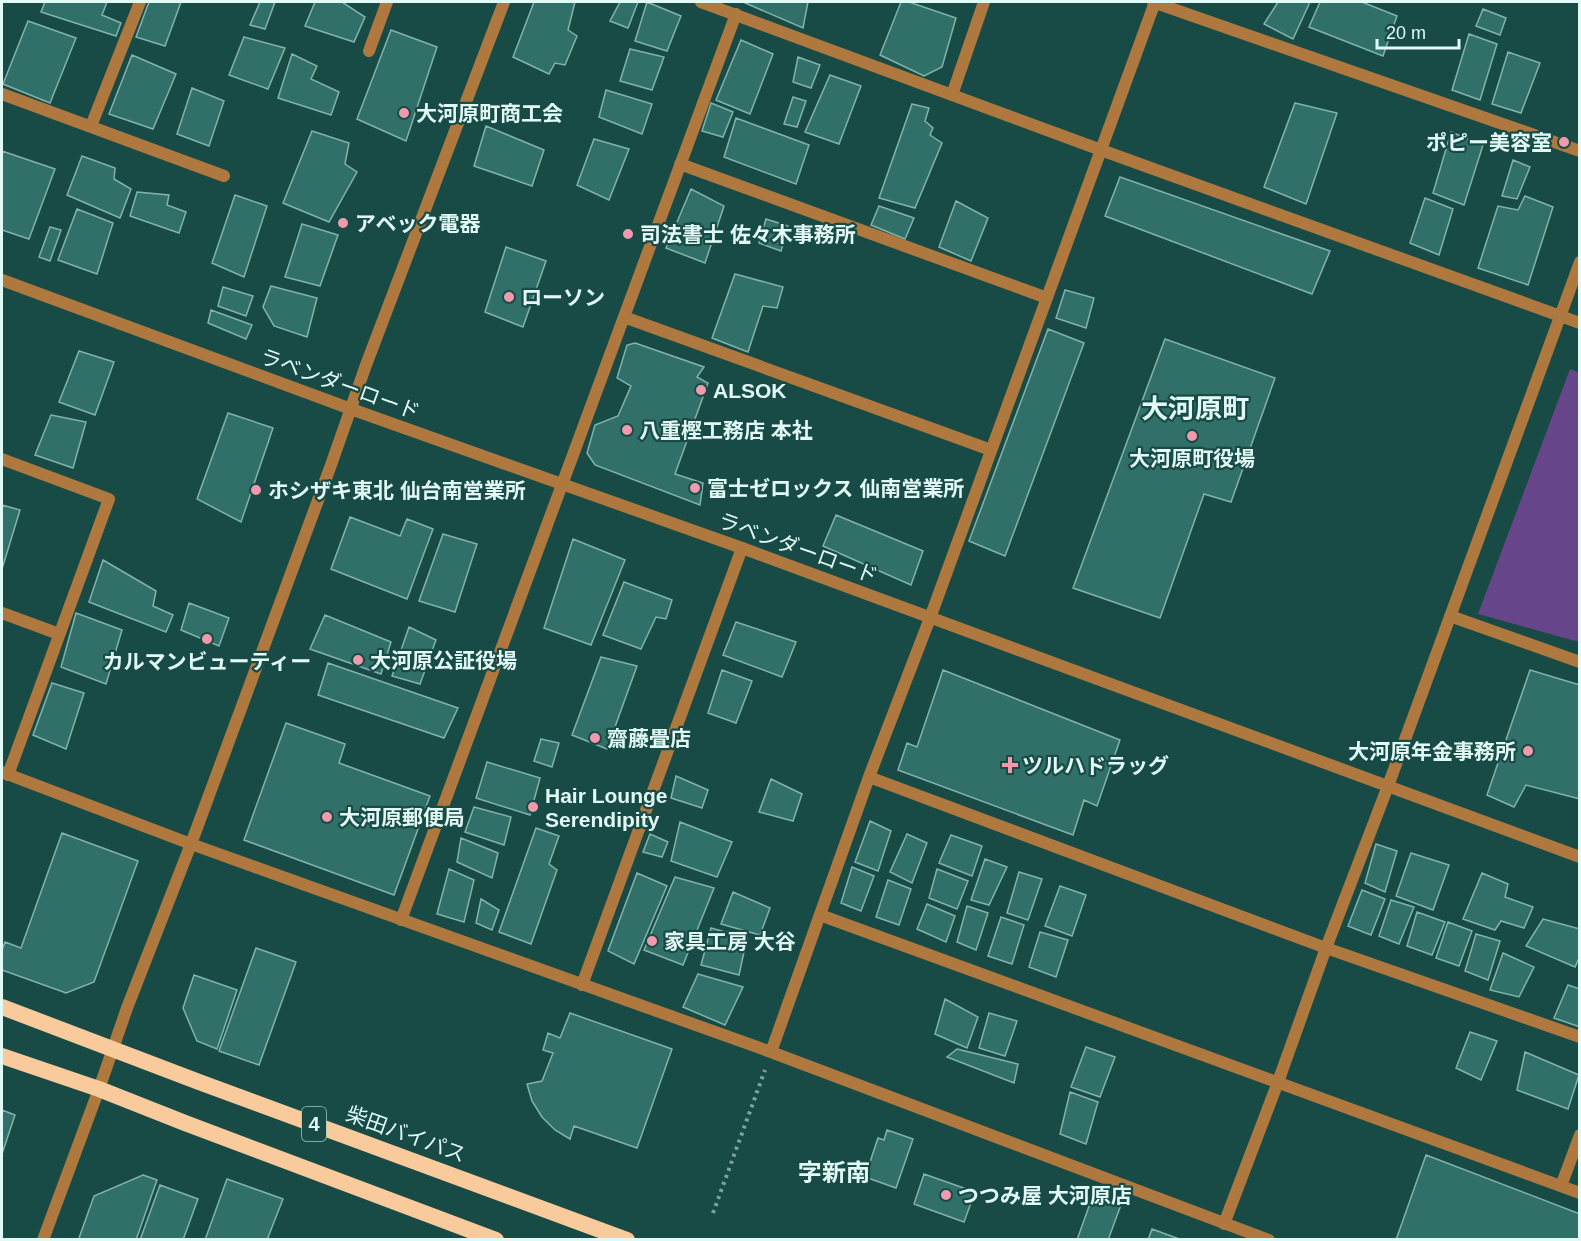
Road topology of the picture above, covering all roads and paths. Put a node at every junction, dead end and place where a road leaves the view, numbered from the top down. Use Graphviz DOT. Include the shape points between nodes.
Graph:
graph roads {
  1 [pos="140,2"];
  2 [pos="387,2"];
  3 [pos="504,2"];
  4 [pos="701,2"];
  5 [pos="984,2"];
  6 [pos="1154,2"];
  7 [pos="736,14"];
  8 [pos="369,51"];
  9 [pos="2,94"];
  10 [pos="952,94"];
  11 [pos="90,126"];
  12 [pos="1101,150"];
  13 [pos="1580,151"];
  14 [pos="680,164"];
  15 [pos="224,176"];
  16 [pos="1580,262"];
  17 [pos="2,280"];
  18 [pos="1047,298"];
  19 [pos="1560,315"];
  20 [pos="624,317"];
  21 [pos="1580,322"];
  22 [pos="351,409"];
  23 [pos="991,450"];
  24 [pos="2,459"];
  25 [pos="562,484"];
  26 [pos="742,548"];
  27 [pos="2,613"];
  28 [pos="1450,616"];
  29 [pos="930,618"];
  30 [pos="59,634"];
  31 [pos="1580,662"];
  32 [pos="5,773"];
  33 [pos="869,777"];
  34 [pos="1388,786"];
  35 [pos="191,844"];
  36 [pos="1580,856"];
  37 [pos="820,915"];
  38 [pos="401,920"];
  39 [pos="1326,948"];
  40 [pos="582,985"];
  41 [pos="2,1007"];
  42 [pos="1580,1037"];
  43 [pos="112,1048"];
  44 [pos="771,1053"];
  45 [pos="2,1056"];
  46 [pos="1278,1082"];
  47 [pos="99,1089"];
  48 [pos="1580,1135"];
  49 [pos="1561,1186"];
  50 [pos="1580,1193"];
  51 [pos="713,1213"];
  52 [pos="1224,1224"];
  53 [pos="43,1239"];
  54 [pos="496,1239"];
  55 [pos="627,1239"];
  56 [pos="1269,1239"];
  1 -- 11 [label="street"];
  2 -- 8 [label="street"];
  3 -- 22 [label="street"];
  4 -- 7 [label="street"];
  5 -- 10 [label="street"];
  6 -- 12 [label="street"];
  6 -- 13 [label="street"];
  7 -- 10 [label="street"];
  7 -- 14 [label="street"];
  9 -- 11 [label="street"];
  10 -- 12 [label="street"];
  11 -- 15 [label="street"];
  12 -- 18 [label="street"];
  12 -- 19 [label="street"];
  14 -- 18 [label="street"];
  14 -- 20 [label="street"];
  16 -- 19 [label="street"];
  17 -- 22 [label="street, ラベンダーロード"];
  18 -- 23 [label="street"];
  19 -- 21 [label="street"];
  19 -- 28 [label="street"];
  20 -- 23 [label="street"];
  20 -- 25 [label="street"];
  22 -- 25 [label="street, ラベンダーロード"];
  22 -- 35 [label="street"];
  23 -- 29 [label="street"];
  24 -- 30 [label="street" via="109,499"];
  25 -- 26 [label="street, ラベンダーロード"];
  25 -- 38 [label="street"];
  26 -- 29 [label="street, ラベンダーロード"];
  26 -- 40 [label="street"];
  27 -- 30 [label="street"];
  28 -- 31 [label="street"];
  28 -- 34 [label="street"];
  29 -- 33 [label="street"];
  29 -- 34 [label="street, ラベンダーロード"];
  30 -- 32 [label="street"];
  32 -- 35 [label="street"];
  33 -- 37 [label="street"];
  33 -- 39 [label="street"];
  34 -- 36 [label="street, ラベンダーロード"];
  34 -- 39 [label="street"];
  35 -- 38 [label="street"];
  35 -- 43 [label="street"];
  37 -- 44 [label="street"];
  37 -- 46 [label="street"];
  38 -- 40 [label="street"];
  39 -- 42 [label="street"];
  39 -- 46 [label="street"];
  40 -- 44 [label="street"];
  41 -- 43 [label="highway, 柴田バイパス / 4"];
  43 -- 47 [label="street"];
  43 -- 55 [label="highway, 柴田バイパス / 4"];
  44 -- 51 [label="path"];
  44 -- 52 [label="street"];
  45 -- 47 [label="highway, 4"];
  46 -- 49 [label="street"];
  46 -- 52 [label="street"];
  47 -- 53 [label="street"];
  47 -- 54 [label="highway, 4"];
  48 -- 49 [label="street"];
  49 -- 50 [label="street"];
  52 -- 56 [label="street"];
}
